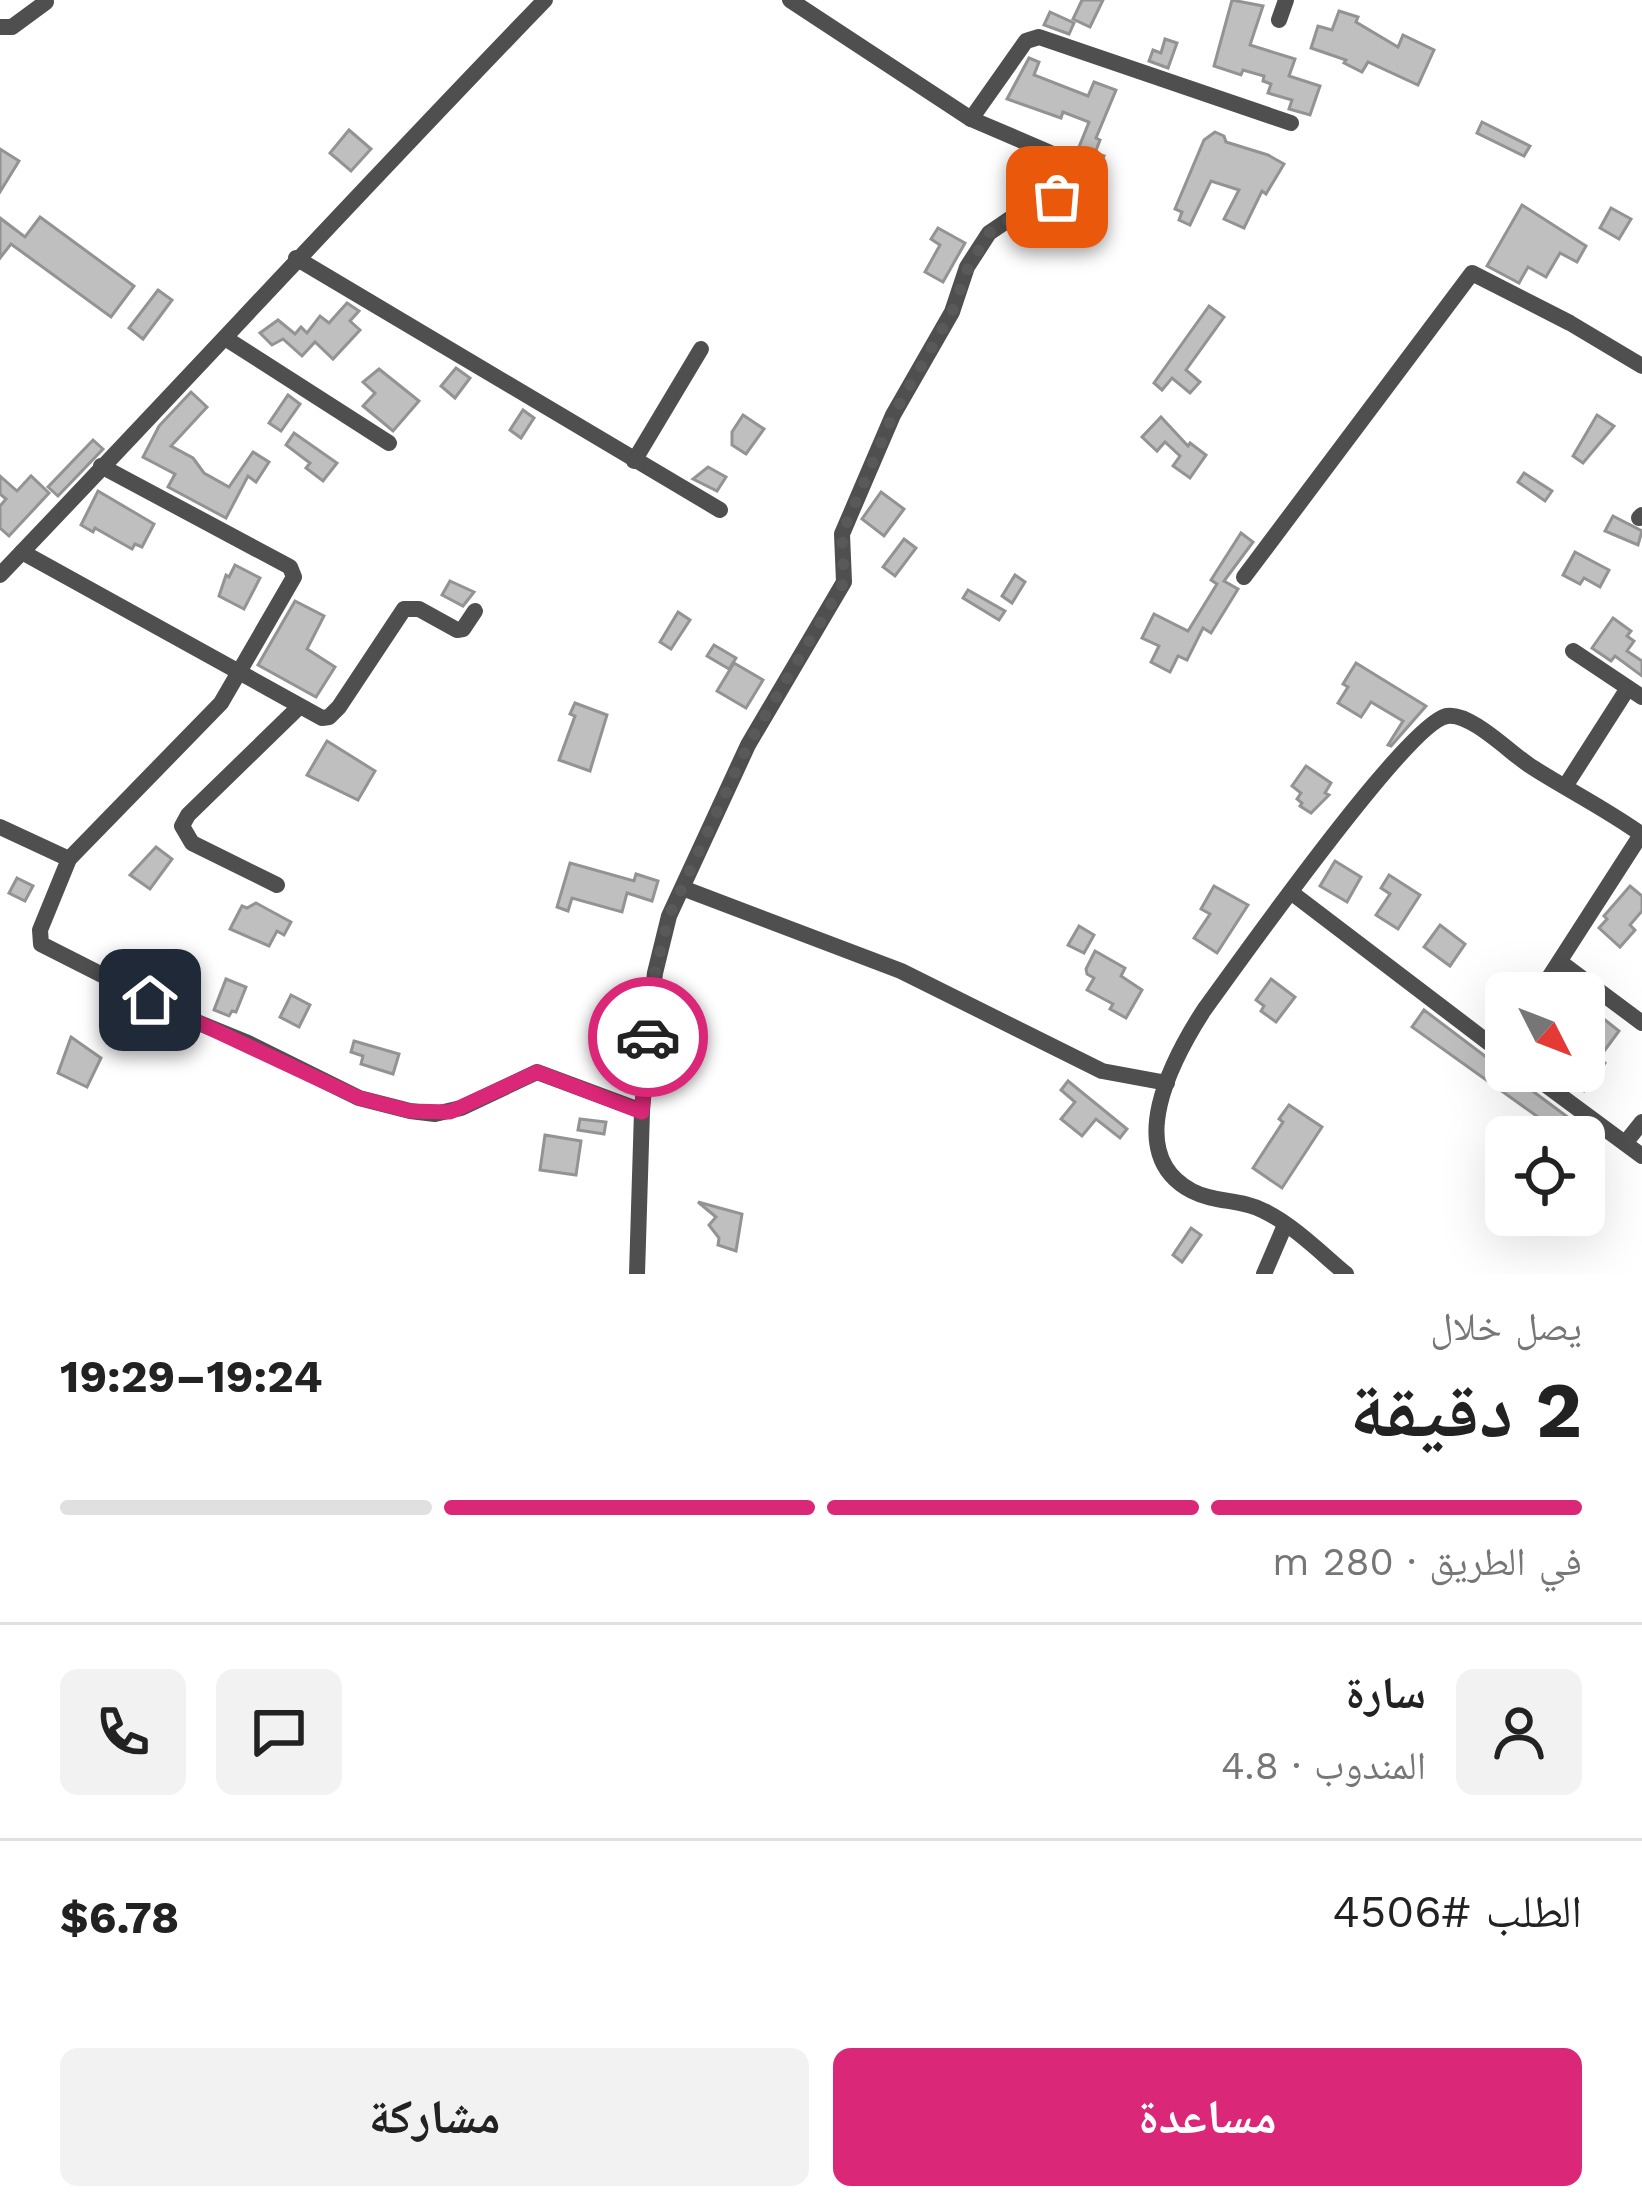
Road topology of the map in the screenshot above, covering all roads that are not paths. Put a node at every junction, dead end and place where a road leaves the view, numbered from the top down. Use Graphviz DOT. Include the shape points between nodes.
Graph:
graph roads {
  1 [pos="545,0"];
  2 [pos="790,0"];
  3 [pos="1286,0"];
  4 [pos="46,2"];
  5 [pos="1279,20"];
  6 [pos="0,27"];
  7 [pos="971,119"];
  8 [pos="1292,124"];
  9 [pos="296,258"];
  10 [pos="225,338"];
  11 [pos="701,349"];
  12 [pos="1642,366"];
  13 [pos="389,443"];
  14 [pos="634,461"];
  15 [pos="101,466"];
  16 [pos="720,510"];
  17 [pos="22,552"];
  18 [pos="0,575"];
  19 [pos="1244,577"];
  20 [pos="475,611"];
  21 [pos="1573,651"];
  22 [pos="240,674"];
  23 [pos="1635,692"];
  24 [pos="299,707"];
  25 [pos="1566,785"];
  26 [pos="0,827"];
  27 [pos="1641,833"];
  28 [pos="69,859"];
  29 [pos="277,885"];
  30 [pos="685,889"];
  31 [pos="1292,893"];
  32 [pos="1560,962"];
  33 [pos="1553,972"];
  34 [pos="1642,1023"];
  35 [pos="1485,1036"];
  36 [pos="1167,1083"];
  37 [pos="1556,1092"];
  38 [pos="642,1112"];
  39 [pos="1642,1122"];
  40 [pos="1626,1142"];
  41 [pos="1642,1156"];
  42 [pos="1285,1225"];
  43 [pos="638,1274"];
  44 [pos="1264,1274"];
  45 [pos="1346,1274"];
  1 -- 9 [label="street"];
  2 -- 7 [label="street"];
  3 -- 5 [label="street"];
  4 -- 6 [label="street"];
  7 -- 8 [label="street" via="1027,41 1039,38"];
  7 -- 30 [label="street" via="1053,154 1066,183 1051,204 989,233 968,268 842,534 844,582 748,745"];
  9 -- 10 [label="street"];
  9 -- 14 [label="street"];
  10 -- 13 [label="street"];
  10 -- 15 [label="street"];
  11 -- 14 [label="street"];
  12 -- 19 [label="street" via="1472,273"];
  14 -- 16 [label="street"];
  15 -- 17 [label="street"];
  15 -- 22 [label="street" via="293,571"];
  17 -- 18 [label="street"];
  17 -- 22 [label="street"];
  20 -- 24 [label="street" via="458,630 404,609 333,714 322,718"];
  21 -- 23 [label="street"];
  22 -- 24 [label="street"];
  22 -- 28 [label="street" via="221,704"];
  23 -- 25 [label="street"];
  24 -- 29 [label="street" via="182,826 192,843"];
  25 -- 27 [label="street"];
  25 -- 31 [label="street" via="1447,716 1348,816"];
  26 -- 28 [label="street"];
  27 -- 32 [label="street"];
  28 -- 38 [label="street" via="41,944 359,1098 435,1114 537,1072"];
  30 -- 36 [label="street" via="901,971 1102,1070"];
  30 -- 38 [label="street" via="655,973"];
  31 -- 35 [label="street"];
  31 -- 36 [label="street" via="1204,1010"];
  32 -- 33 [label="street"];
  32 -- 34 [label="street"];
  36 -- 42 [label="street" via="1156,1148 1167,1170 1205,1197 1265,1211"];
  37 -- 40 [label="street"];
  38 -- 43 [label="street"];
  39 -- 40 [label="street"];
  40 -- 41 [label="street"];
  42 -- 44 [label="street"];
  42 -- 45 [label="street"];
}
